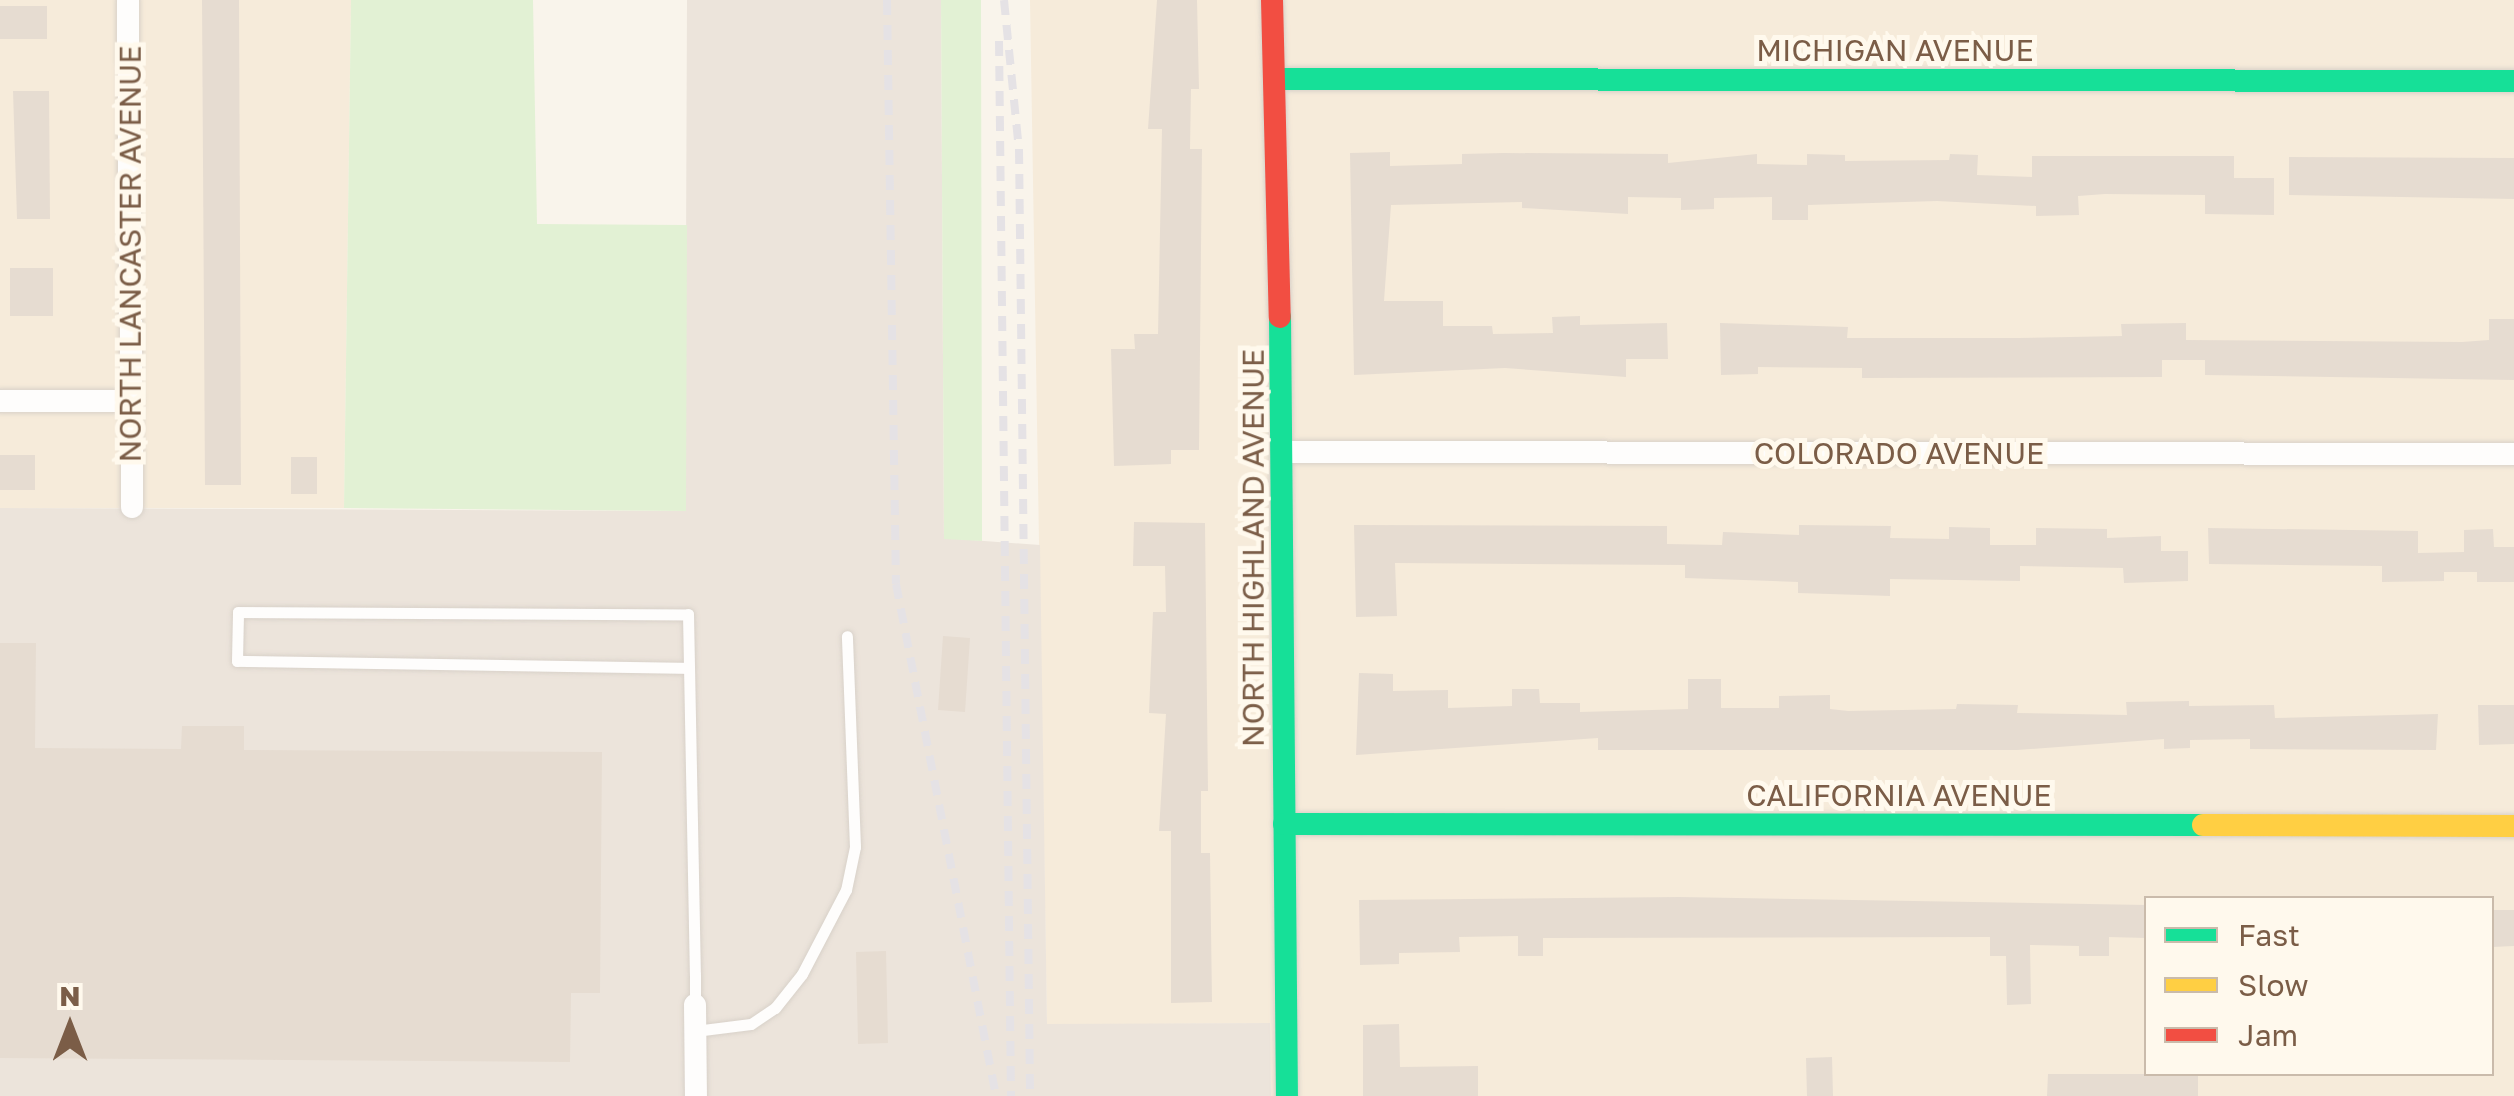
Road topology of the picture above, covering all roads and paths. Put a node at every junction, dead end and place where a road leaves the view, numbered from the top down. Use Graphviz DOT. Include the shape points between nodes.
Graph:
graph roads {
  1 [pos="128,0"];
  2 [pos="1272,0"];
  3 [pos="1275,79"];
  4 [pos="2514,81"];
  5 [pos="0,401"];
  6 [pos="132,401"];
  7 [pos="1284,452"];
  8 [pos="2514,454"];
  9 [pos="132,508"];
  10 [pos="847,636"];
  11 [pos="689,668"];
  12 [pos="1284,824"];
  13 [pos="2514,826"];
  14 [pos="695,1005"];
  15 [pos="695,1031"];
  16 [pos="696,1096"];
  17 [pos="1288,1096"];
  1 -- 6 [label="street, NORTH LANCASTER AVENUE"];
  2 -- 3 [label="street, NORTH HIGHLAND AVENUE"];
  3 -- 4 [label="street, MICHIGAN AVENUE"];
  3 -- 7 [label="street, NORTH HIGHLAND AVENUE"];
  5 -- 6 [label="street"];
  6 -- 9 [label="street, NORTH LANCASTER AVENUE"];
  7 -- 8 [label="street, COLORADO AVENUE"];
  7 -- 12 [label="street, NORTH HIGHLAND AVENUE"];
  10 -- 15 [label="lane" via="855,848 846,890 802,974 776,1008 751,1024"];
  11 -- 11 [label="lane" via="688,614 238,612 238,661"];
  11 -- 14 [label="lane"];
  12 -- 13 [label="street, CALIFORNIA AVENUE"];
  12 -- 17 [label="street, NORTH HIGHLAND AVENUE"];
  14 -- 15 [label="street"];
  15 -- 16 [label="street"];
}
